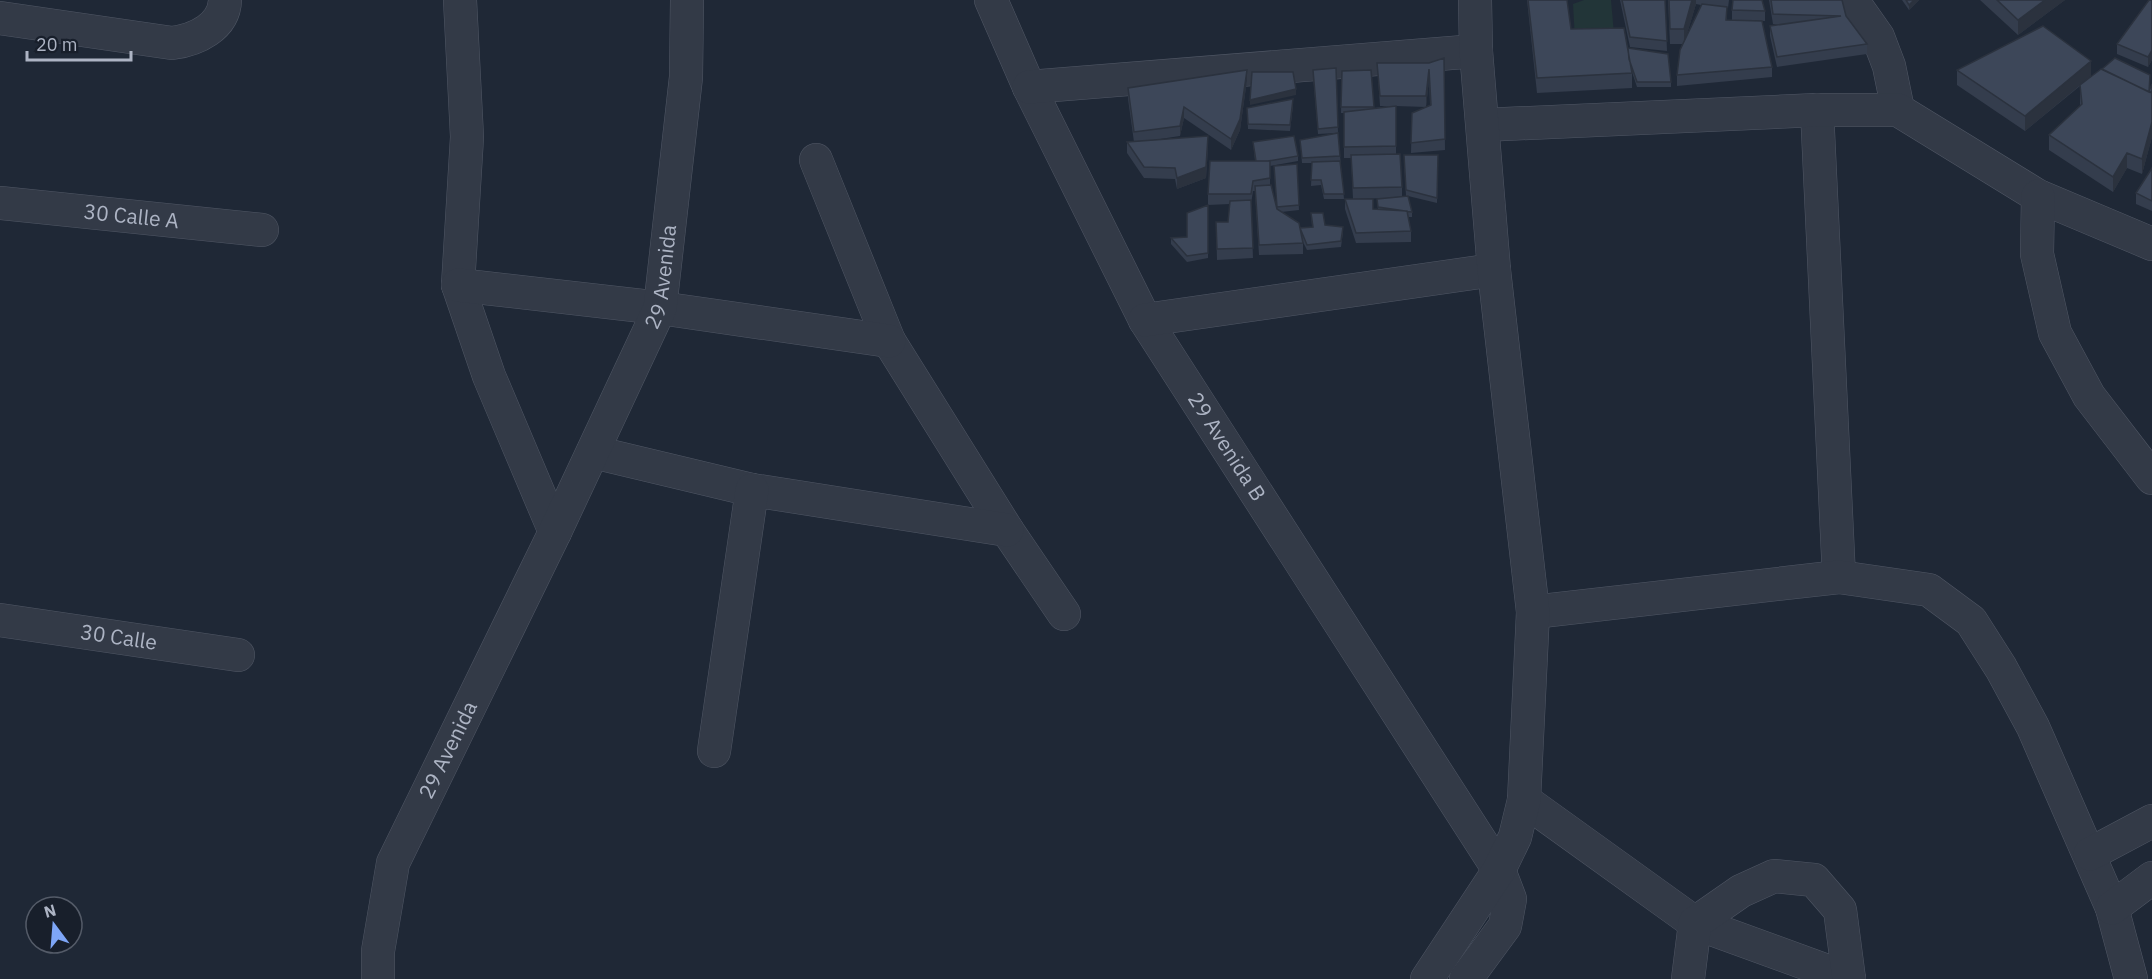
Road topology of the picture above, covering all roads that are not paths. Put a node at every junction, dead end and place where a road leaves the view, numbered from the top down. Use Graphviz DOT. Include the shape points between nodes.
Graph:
graph roads {
  1 [pos="225,0"];
  2 [pos="460,0"];
  3 [pos="687,0"];
  4 [pos="992,0"];
  5 [pos="1474,0"];
  6 [pos="1852,0"];
  7 [pos="0,18"];
  8 [pos="1476,51"];
  9 [pos="1029,87"];
  10 [pos="1817,110"];
  11 [pos="1898,110"];
  12 [pos="1484,125"];
  13 [pos="816,160"];
  14 [pos="2038,196"];
  15 [pos="0,203"];
  16 [pos="262,230"];
  17 [pos="2152,244"];
  18 [pos="1494,270"];
  19 [pos="458,285"];
  20 [pos="660,308"];
  21 [pos="1145,320"];
  22 [pos="889,341"];
  23 [pos="593,452"];
  24 [pos="2152,478"];
  25 [pos="752,490"];
  26 [pos="1007,530"];
  27 [pos="555,532"];
  28 [pos="1839,577"];
  29 [pos="1533,612"];
  30 [pos="1064,614"];
  31 [pos="0,620"];
  32 [pos="238,655"];
  33 [pos="714,751"];
  34 [pos="1524,800"];
  35 [pos="2152,821"];
  36 [pos="2090,854"];
  37 [pos="1499,870"];
  38 [pos="2152,878"];
  39 [pos="2112,908"];
  40 [pos="1695,923"];
  41 [pos="378,979"];
  42 [pos="1428,979"];
  43 [pos="1466,979"];
  44 [pos="1688,979"];
  45 [pos="1849,979"];
  46 [pos="2131,979"];
  1 -- 7 [label="street" via="225,7 208,30 178,42"];
  2 -- 19 [label="street" via="467,137"];
  3 -- 20 [label="street, 29 Avenida" via="686,77"];
  4 -- 9 [label="street, 29 Avenida B"];
  5 -- 8 [label="street"];
  6 -- 11 [label="street" via="1878,37"];
  8 -- 9 [label="street"];
  8 -- 12 [label="street"];
  9 -- 21 [label="street, 29 Avenida B"];
  10 -- 11 [label="street"];
  10 -- 12 [label="street"];
  10 -- 28 [label="street"];
  11 -- 14 [label="street"];
  12 -- 18 [label="street"];
  13 -- 22 [label="street"];
  14 -- 17 [label="street"];
  14 -- 24 [label="street" via="2037,254 2055,333 2089,396"];
  15 -- 16 [label="street, 30 Calle A"];
  18 -- 21 [label="street"];
  18 -- 29 [label="street"];
  19 -- 20 [label="street"];
  19 -- 27 [label="street" via="489,376"];
  20 -- 22 [label="street"];
  20 -- 23 [label="street, 29 Avenida"];
  21 -- 37 [label="street, 29 Avenida B"];
  22 -- 26 [label="street"];
  23 -- 25 [label="street"];
  23 -- 27 [label="street, 29 Avenida"];
  25 -- 26 [label="street"];
  25 -- 33 [label="street"];
  26 -- 30 [label="street"];
  27 -- 41 [label="street, 29 Avenida" via="393,863 378,951"];
  28 -- 29 [label="street"];
  28 -- 36 [label="street" via="1929,590 1971,621 2033,727"];
  29 -- 34 [label="street"];
  31 -- 32 [label="street, 30 Calle"];
  34 -- 37 [label="street" via="1515,837"];
  34 -- 40 [label="street"];
  35 -- 36 [label="street"];
  36 -- 39 [label="street"];
  37 -- 42 [label="street"];
  37 -- 43 [label="street, 29 Avenida B" via="1510,899 1505,926"];
  38 -- 39 [label="street"];
  39 -- 46 [label="street"];
  40 -- 44 [label="street"];
  40 -- 45 [label="street"];
  40 -- 45 [label="street" via="1741,891 1774,876 1814,880 1840,910"];
}
